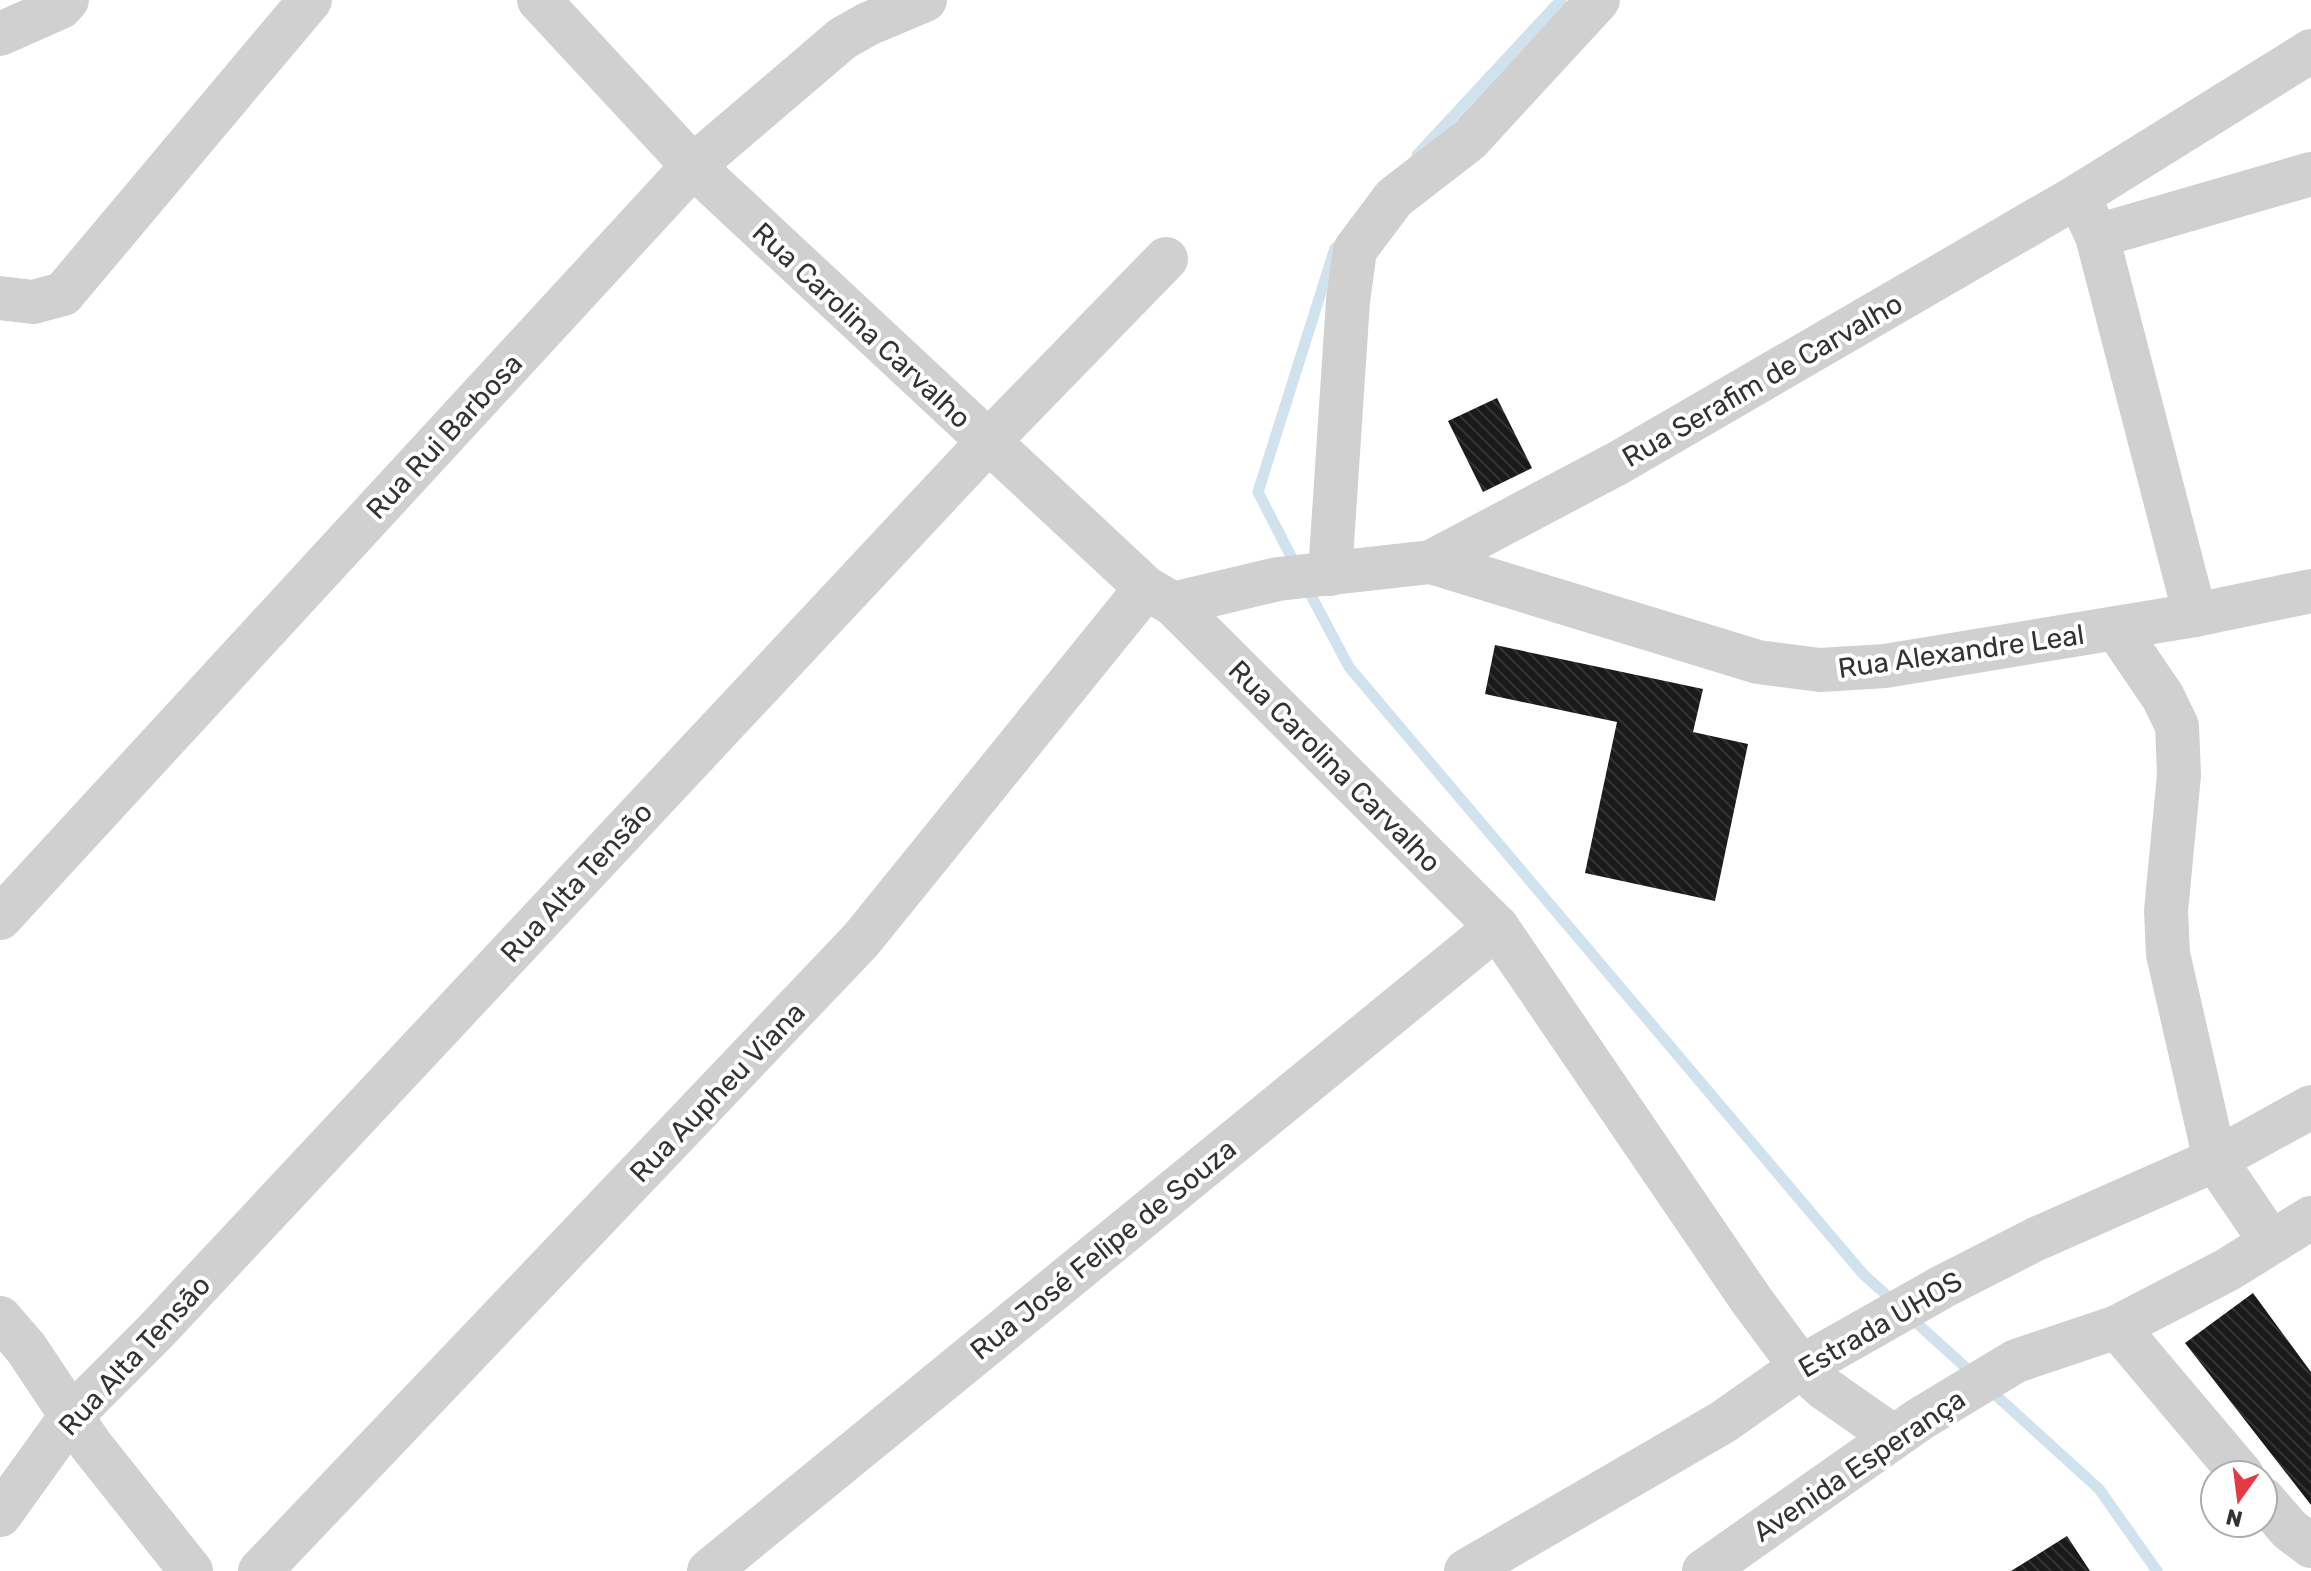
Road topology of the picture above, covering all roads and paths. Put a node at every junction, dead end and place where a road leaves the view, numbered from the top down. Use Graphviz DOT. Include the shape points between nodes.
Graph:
graph roads {
  1 [pos="67,0"];
  2 [pos="310,0"];
  3 [pos="539,0"];
  4 [pos="925,0"];
  5 [pos="1598,0"];
  6 [pos="0,34"];
  7 [pos="2311,51"];
  8 [pos="693,166"];
  9 [pos="2311,174"];
  10 [pos="2078,196"];
  11 [pos="2097,236"];
  12 [pos="1166,259"];
  13 [pos="0,298"];
  14 [pos="988,442"];
  15 [pos="1431,562"];
  16 [pos="1308,576"];
  17 [pos="2311,591"];
  18 [pos="1159,596"];
  19 [pos="2195,615"];
  20 [pos="2116,628"];
  21 [pos="0,918"];
  22 [pos="1497,927"];
  23 [pos="2311,1107"];
  24 [pos="2215,1160"];
  25 [pos="2311,1218"];
  26 [pos="2271,1242"];
  27 [pos="0,1318"];
  28 [pos="2117,1327"];
  29 [pos="1801,1367"];
  30 [pos="71,1416"];
  31 [pos="1907,1428"];
  32 [pos="2228,1459"];
  33 [pos="0,1515"];
  34 [pos="2279,1517"];
  35 [pos="2311,1546"];
  36 [pos="191,1571"];
  37 [pos="260,1571"];
  38 [pos="709,1571"];
  39 [pos="1466,1571"];
  40 [pos="1704,1571"];
  1 -- 6 [label="street"];
  2 -- 13 [label="street" via="63,294 33,302"];
  3 -- 8 [label="street, Rua Carolina Carvalho"];
  4 -- 8 [label="street, Rua Rui Barbosa" via="843,38"];
  5 -- 16 [label="street" via="1469,140 1394,198 1355,250"];
  7 -- 10 [label="street, Rua Serafim de Carvalho"];
  8 -- 14 [label="street, Rua Carolina Carvalho"];
  8 -- 21 [label="street, Rua Rui Barbosa"];
  9 -- 11 [label="street"];
  10 -- 11 [label="street"];
  10 -- 15 [label="street, Rua Serafim de Carvalho" via="1618,463"];
  11 -- 19 [label="street"];
  12 -- 14 [label="street, Rua Alta Tensão"];
  14 -- 18 [label="street, Rua Carolina Carvalho"];
  14 -- 30 [label="street, Rua Alta Tensão"];
  15 -- 16 [label="street, Rua Serafim de Carvalho"];
  15 -- 20 [label="street, Rua Alexandre Leal" via="1758,662 1820,670 1885,666"];
  16 -- 18 [label="street, Rua Serafim de Carvalho"];
  17 -- 19 [label="street, Rua Alexandre Leal"];
  18 -- 22 [label="street, Rua Carolina Carvalho"];
  18 -- 37 [label="street, Rua Aupheu Viana" via="861,940"];
  19 -- 20 [label="street, Rua Alexandre Leal"];
  20 -- 24 [label="street" via="2177,726 2168,954"];
  22 -- 29 [label="street, Rua Carolina Carvalho"];
  22 -- 38 [label="street, Rua José Felipe de Souza"];
  23 -- 24 [label="street, Estrada UHOS"];
  24 -- 26 [label="street"];
  24 -- 29 [label="street, Estrada UHOS" via="2036,1239"];
  25 -- 26 [label="street, Avenida Esperança"];
  26 -- 28 [label="street, Avenida Esperança"];
  27 -- 30 [label="street"];
  28 -- 31 [label="street, Avenida Esperança" via="2016,1361"];
  28 -- 32 [label="street"];
  29 -- 31 [label="street, Rua Carolina Carvalho" via="1824,1388"];
  29 -- 39 [label="street, Estrada UHOS" via="1723,1422"];
  30 -- 33 [label="street, Rua Alta Tensão"];
  30 -- 36 [label="street"];
  31 -- 40 [label="street, Avenida Esperança"];
  34 -- 35 [label="street"];
}
